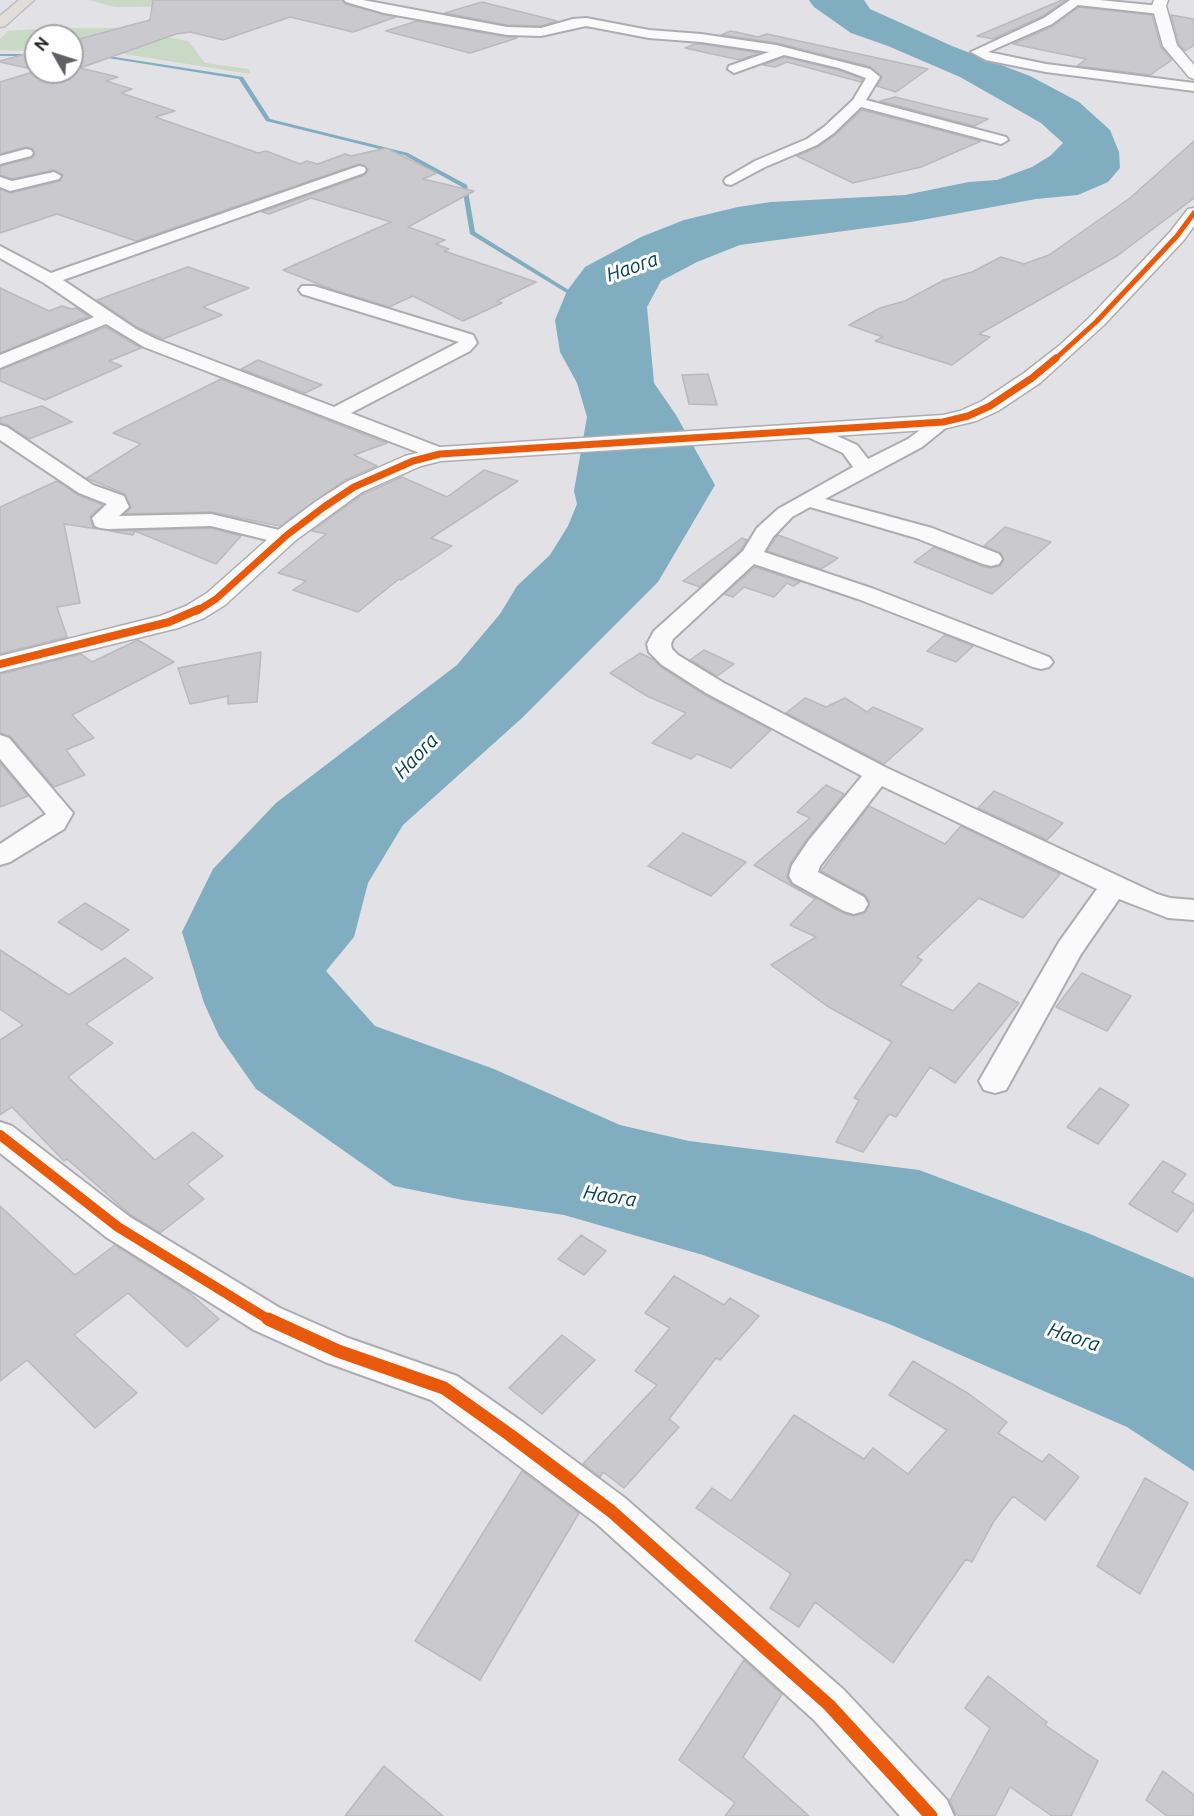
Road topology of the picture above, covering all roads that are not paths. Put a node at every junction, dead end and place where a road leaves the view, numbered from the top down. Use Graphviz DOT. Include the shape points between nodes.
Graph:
graph roads {
  1 [pos="27,0"];
  2 [pos="350,0"];
  3 [pos="1161,5"];
  4 [pos="0,23"];
  5 [pos="785,50"];
  6 [pos="734,69"];
  7 [pos="1194,74"];
  8 [pos="1194,87"];
  9 [pos="858,102"];
  10 [pos="1001,140"];
  11 [pos="26,153"];
  12 [pos="0,160"];
  13 [pos="359,170"];
  14 [pos="54,176"];
  15 [pos="0,181"];
  16 [pos="731,181"];
  17 [pos="1194,213"];
  18 [pos="0,250"];
  19 [pos="50,279"];
  20 [pos="308,290"];
  21 [pos="106,318"];
  22 [pos="0,362"];
  23 [pos="335,414"];
  24 [pos="943,422"];
  25 [pos="0,431"];
  26 [pos="799,431"];
  27 [pos="440,454"];
  28 [pos="864,468"];
  29 [pos="807,500"];
  30 [pos="284,538"];
  31 [pos="751,555"];
  32 [pos="991,559"];
  33 [pos="1041,662"];
  34 [pos="0,664"];
  35 [pos="0,743"];
  36 [pos="878,774"];
  37 [pos="0,856"];
  38 [pos="1114,885"];
  39 [pos="854,904"];
  40 [pos="1194,910"];
  41 [pos="995,1081"];
  42 [pos="0,1135"];
  43 [pos="931,1816"];
  1 -- 4 [label="main road"];
  2 -- 5 [label="street" via="507,31 541,32 586,22 649,34"];
  3 -- 7 [label="street" via="1170,46"];
  3 -- 8 [label="street" via="1076,1 1048,21 977,52 1054,70"];
  5 -- 6 [label="street"];
  5 -- 9 [label="street" via="870,74 872,82"];
  9 -- 10 [label="street"];
  9 -- 16 [label="street" via="812,142"];
  11 -- 12 [label="street"];
  13 -- 19 [label="street"];
  14 -- 15 [label="street" via="10,186"];
  17 -- 24 [label="street" via="1177,236 1067,349 990,406"];
  18 -- 19 [label="street"];
  19 -- 21 [label="street"];
  20 -- 23 [label="street" via="467,339 468,343"];
  21 -- 22 [label="street"];
  21 -- 23 [label="street" via="150,343"];
  23 -- 27 [label="street"];
  24 -- 26 [label="street"];
  24 -- 28 [label="street" via="915,443"];
  25 -- 30 [label="street" via="86,489 117,500 118,507 104,518 108,523 212,520"];
  26 -- 27 [label="street"];
  26 -- 28 [label="street" via="850,449"];
  27 -- 30 [label="street" via="404,464 354,487"];
  28 -- 29 [label="street"];
  29 -- 31 [label="street" via="775,521"];
  29 -- 32 [label="street" via="924,533"];
  30 -- 34 [label="street" via="216,599 195,612 170,622"];
  31 -- 33 [label="street" via="866,594"];
  31 -- 36 [label="street" via="662,636 661,652 715,688"];
  35 -- 37 [label="street" via="60,813 54,823"];
  36 -- 38 [label="street"];
  36 -- 39 [label="street" via="819,846 803,876"];
  38 -- 40 [label="street" via="1168,908"];
  38 -- 41 [label="street" via="1069,949"];
  42 -- 43 [label="street" via="118,1227 267,1319 338,1351 444,1388 510,1435 611,1511 830,1706"];
}
